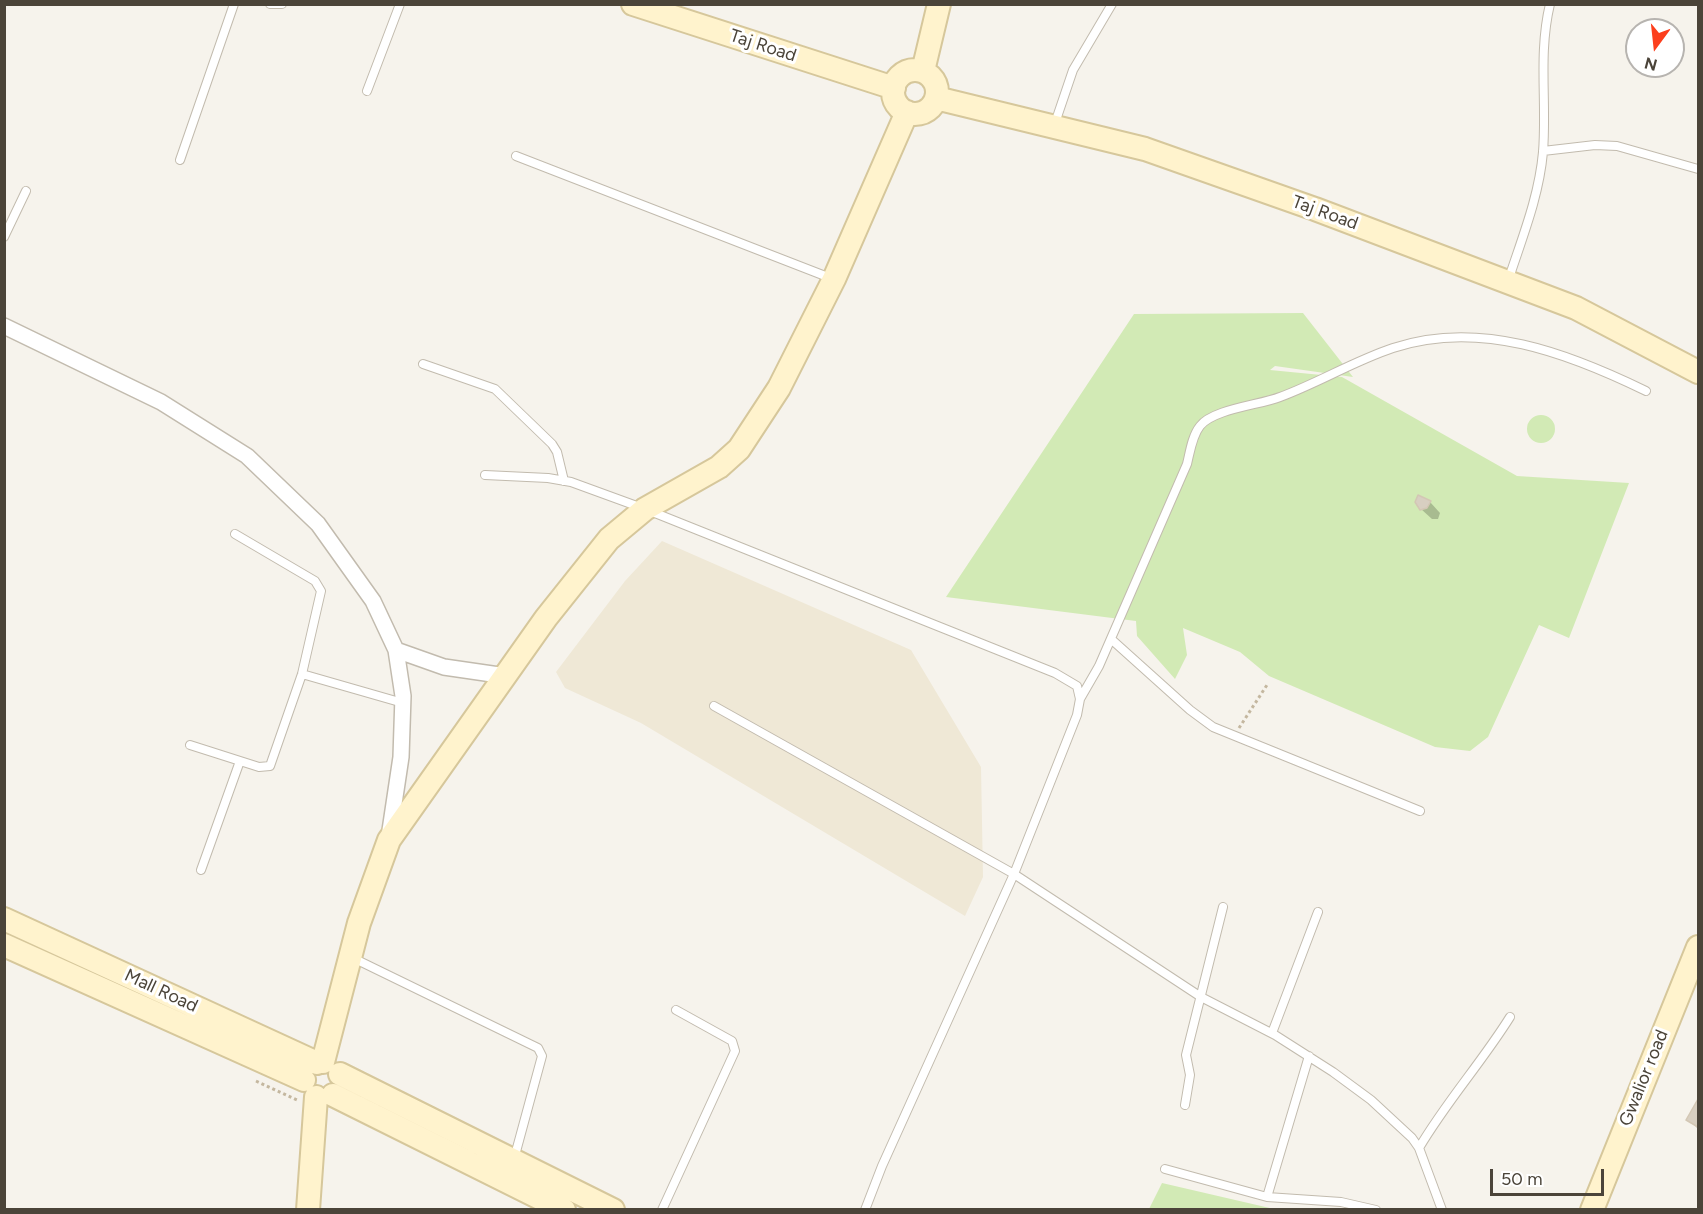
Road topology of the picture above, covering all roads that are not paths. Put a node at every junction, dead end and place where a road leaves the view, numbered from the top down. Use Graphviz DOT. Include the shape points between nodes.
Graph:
graph roads {
  1 [pos="234,4"];
  2 [pos="270,4"];
  3 [pos="282,4"];
  4 [pos="400,4"];
  5 [pos="633,4"];
  6 [pos="939,4"];
  7 [pos="1112,4"];
  8 [pos="1551,4"];
  9 [pos="923,71"];
  10 [pos="894,88"];
  11 [pos="367,91"];
  12 [pos="936,98"];
  13 [pos="907,112"];
  14 [pos="1054,127"];
  15 [pos="1543,151"];
  16 [pos="516,156"];
  17 [pos="180,160"];
  18 [pos="1698,169"];
  19 [pos="26,191"];
  20 [pos="4,237"];
  21 [pos="834,279"];
  22 [pos="1508,282"];
  23 [pos="4,326"];
  24 [pos="423,364"];
  25 [pos="1698,372"];
  26 [pos="1646,391"];
  27 [pos="485,475"];
  28 [pos="564,481"];
  29 [pos="645,509"];
  30 [pos="235,534"];
  31 [pos="1112,639"];
  32 [pos="396,650"];
  33 [pos="302,674"];
  34 [pos="506,676"];
  35 [pos="1080,699"];
  36 [pos="403,703"];
  37 [pos="714,706"];
  38 [pos="190,744"];
  39 [pos="240,761"];
  40 [pos="1420,811"];
  41 [pos="388,840"];
  42 [pos="201,870"];
  43 [pos="1014,874"];
  44 [pos="1223,907"];
  45 [pos="1318,912"];
  46 [pos="4,918"];
  47 [pos="4,945"];
  48 [pos="1698,947"];
  49 [pos="350,957"];
  50 [pos="1201,997"];
  51 [pos="676,1010"];
  52 [pos="1510,1017"];
  53 [pos="1272,1033"];
  54 [pos="1309,1056"];
  55 [pos="321,1083"];
  56 [pos="1185,1106"];
  57 [pos="1419,1148"];
  58 [pos="514,1160"];
  59 [pos="1165,1169"];
  60 [pos="1267,1197"];
  61 [pos="308,1209"];
  62 [pos="564,1209"];
  63 [pos="613,1209"];
  64 [pos="662,1209"];
  65 [pos="866,1209"];
  66 [pos="1377,1209"];
  67 [pos="1442,1209"];
  68 [pos="1592,1209"];
  1 -- 17 [label="lane"];
  2 -- 3 [label="lane"];
  4 -- 11 [label="lane"];
  5 -- 10 [label="main road, Taj Road"];
  6 -- 9 [label="main road"];
  7 -- 14 [label="lane" via="1073,70"];
  8 -- 15 [label="lane" via="1543,44"];
  9 -- 10 [label="main road" via="904,73"];
  9 -- 12 [label="main road" via="933,79"];
  10 -- 13 [label="main road" via="898,105"];
  12 -- 13 [label="main road" via="927,110"];
  12 -- 14 [label="main road, Taj Road"];
  13 -- 21 [label="main road"];
  14 -- 22 [label="main road, Taj Road" via="1144,149"];
  15 -- 18 [label="lane" via="1617,146"];
  15 -- 22 [label="lane" via="1535,199"];
  16 -- 21 [label="lane"];
  19 -- 20 [label="lane"];
  21 -- 29 [label="main road" via="779,388 739,449 719,467"];
  22 -- 25 [label="main road, Taj Road" via="1576,308"];
  23 -- 32 [label="street" via="161,402 247,456 318,524 373,601"];
  24 -- 28 [label="lane" via="495,389 552,444"];
  26 -- 31 [label="lane" via="1563,354 1504,340 1454,338 1393,348 1280,398 1212,417 1199,427"];
  27 -- 28 [label="lane"];
  28 -- 29 [label="lane"];
  29 -- 34 [label="main road" via="609,539"];
  29 -- 35 [label="lane" via="1055,673 1075,684"];
  30 -- 33 [label="lane" via="315,581 321,591"];
  31 -- 35 [label="lane"];
  31 -- 40 [label="lane" via="1190,710 1232,737"];
  32 -- 34 [label="street" via="444,667"];
  32 -- 36 [label="street"];
  33 -- 36 [label="lane"];
  33 -- 39 [label="lane" via="270,766 265,769"];
  34 -- 41 [label="main road"];
  35 -- 43 [label="lane"];
  36 -- 41 [label="street" via="401,757"];
  37 -- 43 [label="lane"];
  38 -- 39 [label="lane"];
  39 -- 42 [label="lane"];
  41 -- 49 [label="main road"];
  43 -- 50 [label="lane"];
  43 -- 65 [label="lane"];
  44 -- 50 [label="lane"];
  45 -- 53 [label="lane"];
  46 -- 55 [label="main road, Mall Road"];
  47 -- 55 [label="main road, Mall Road"];
  48 -- 68 [label="main road, Gwalior road"];
  49 -- 55 [label="main road"];
  49 -- 58 [label="lane" via="538,1048 542,1056"];
  50 -- 53 [label="lane"];
  50 -- 56 [label="lane" via="1186,1055 1190,1075"];
  51 -- 64 [label="lane" via="732,1041 735,1051"];
  52 -- 57 [label="lane"];
  53 -- 54 [label="lane"];
  54 -- 57 [label="lane" via="1371,1100"];
  54 -- 60 [label="lane"];
  55 -- 58 [label="main road, Mall Road"];
  55 -- 61 [label="main road"];
  55 -- 62 [label="main road, Mall Road"];
  57 -- 67 [label="lane"];
  58 -- 63 [label="main road, Mall Road"];
  59 -- 60 [label="lane"];
  60 -- 66 [label="lane" via="1341,1202"];
}
